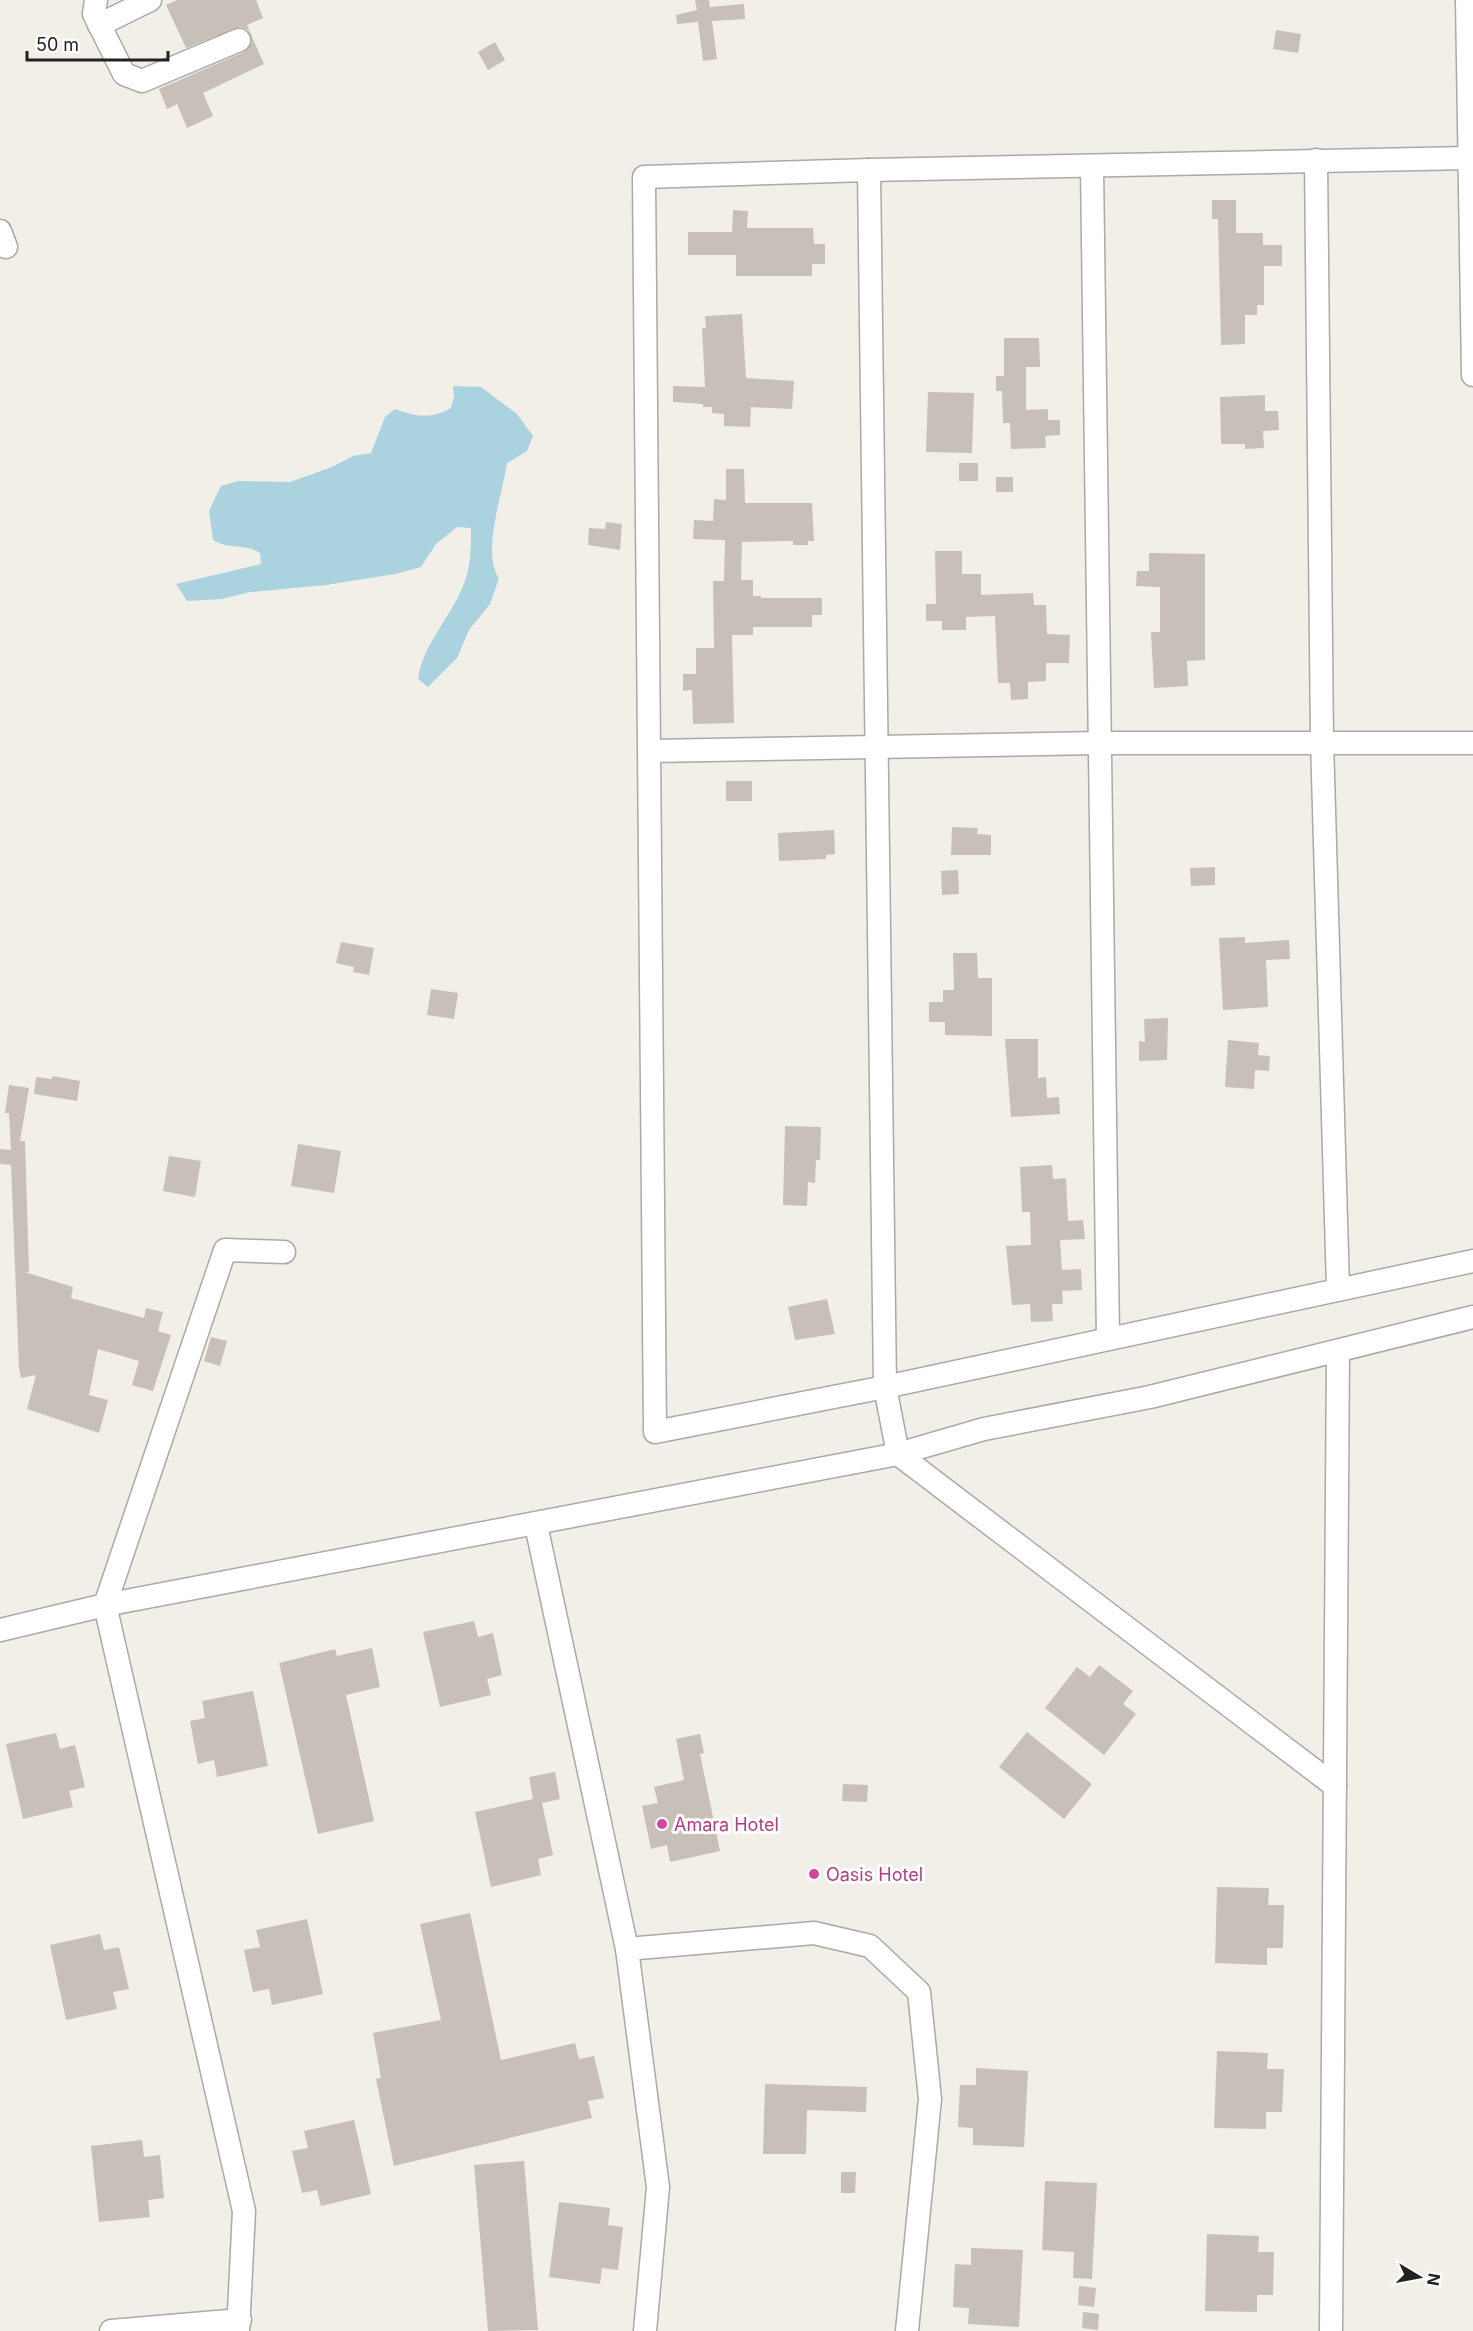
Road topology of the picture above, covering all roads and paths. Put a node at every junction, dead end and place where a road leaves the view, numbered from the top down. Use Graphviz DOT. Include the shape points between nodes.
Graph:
graph roads {
  1 [pos="96,0"];
  2 [pos="150,0"];
  3 [pos="1467,0"];
  4 [pos="99,25"];
  5 [pos="239,40"];
  6 [pos="1469,158"];
  7 [pos="1316,160"];
  8 [pos="1092,167"];
  9 [pos="869,170"];
  10 [pos="1472,325"];
  11 [pos="1473,375"];
  12 [pos="1322,741"];
  13 [pos="1099,743"];
  14 [pos="1473,743"];
  15 [pos="875,749"];
  16 [pos="651,751"];
  17 [pos="284,1252"];
  18 [pos="1473,1261"];
  19 [pos="1338,1288"];
  20 [pos="1473,1317"];
  21 [pos="1108,1338"];
  22 [pos="1338,1352"];
  23 [pos="885,1387"];
  24 [pos="898,1454"];
  25 [pos="537,1525"];
  26 [pos="105,1605"];
  27 [pos="0,1630"];
  28 [pos="1335,1786"];
  29 [pos="627,1949"];
  30 [pos="239,2325"];
  31 [pos="111,2331"];
  32 [pos="645,2331"];
  33 [pos="907,2331"];
  34 [pos="1331,2331"];
  1 -- 4 [label="street" via="94,15"];
  2 -- 4 [label="street"];
  3 -- 6 [label="street"];
  4 -- 5 [label="street" via="124,74 142,81"];
  6 -- 7 [label="street"];
  6 -- 10 [label="street"];
  7 -- 8 [label="street"];
  7 -- 12 [label="street"];
  8 -- 9 [label="street"];
  8 -- 13 [label="street"];
  9 -- 15 [label="street"];
  9 -- 16 [label="street" via="644,177"];
  10 -- 11 [label="street"];
  12 -- 13 [label="street"];
  12 -- 14 [label="street"];
  12 -- 19 [label="street"];
  13 -- 15 [label="street"];
  13 -- 21 [label="street"];
  15 -- 16 [label="street"];
  15 -- 23 [label="street"];
  16 -- 23 [label="street" via="655,1432"];
  17 -- 26 [label="street" via="225,1250"];
  18 -- 19 [label="street"];
  19 -- 21 [label="street"];
  20 -- 22 [label="street"];
  21 -- 23 [label="street"];
  22 -- 24 [label="street" via="1150,1397 984,1429"];
  22 -- 28 [label="street"];
  23 -- 24 [label="street"];
  24 -- 25 [label="street"];
  24 -- 28 [label="street"];
  25 -- 26 [label="street"];
  25 -- 29 [label="street"];
  26 -- 27 [label="street"];
  26 -- 30 [label="street" via="244,2211"];
  28 -- 34 [label="street"];
  29 -- 32 [label="street" via="657,2187"];
  29 -- 33 [label="street" via="814,1933 870,1946 919,1992 930,2099"];
  30 -- 31 [label="street"];
}
